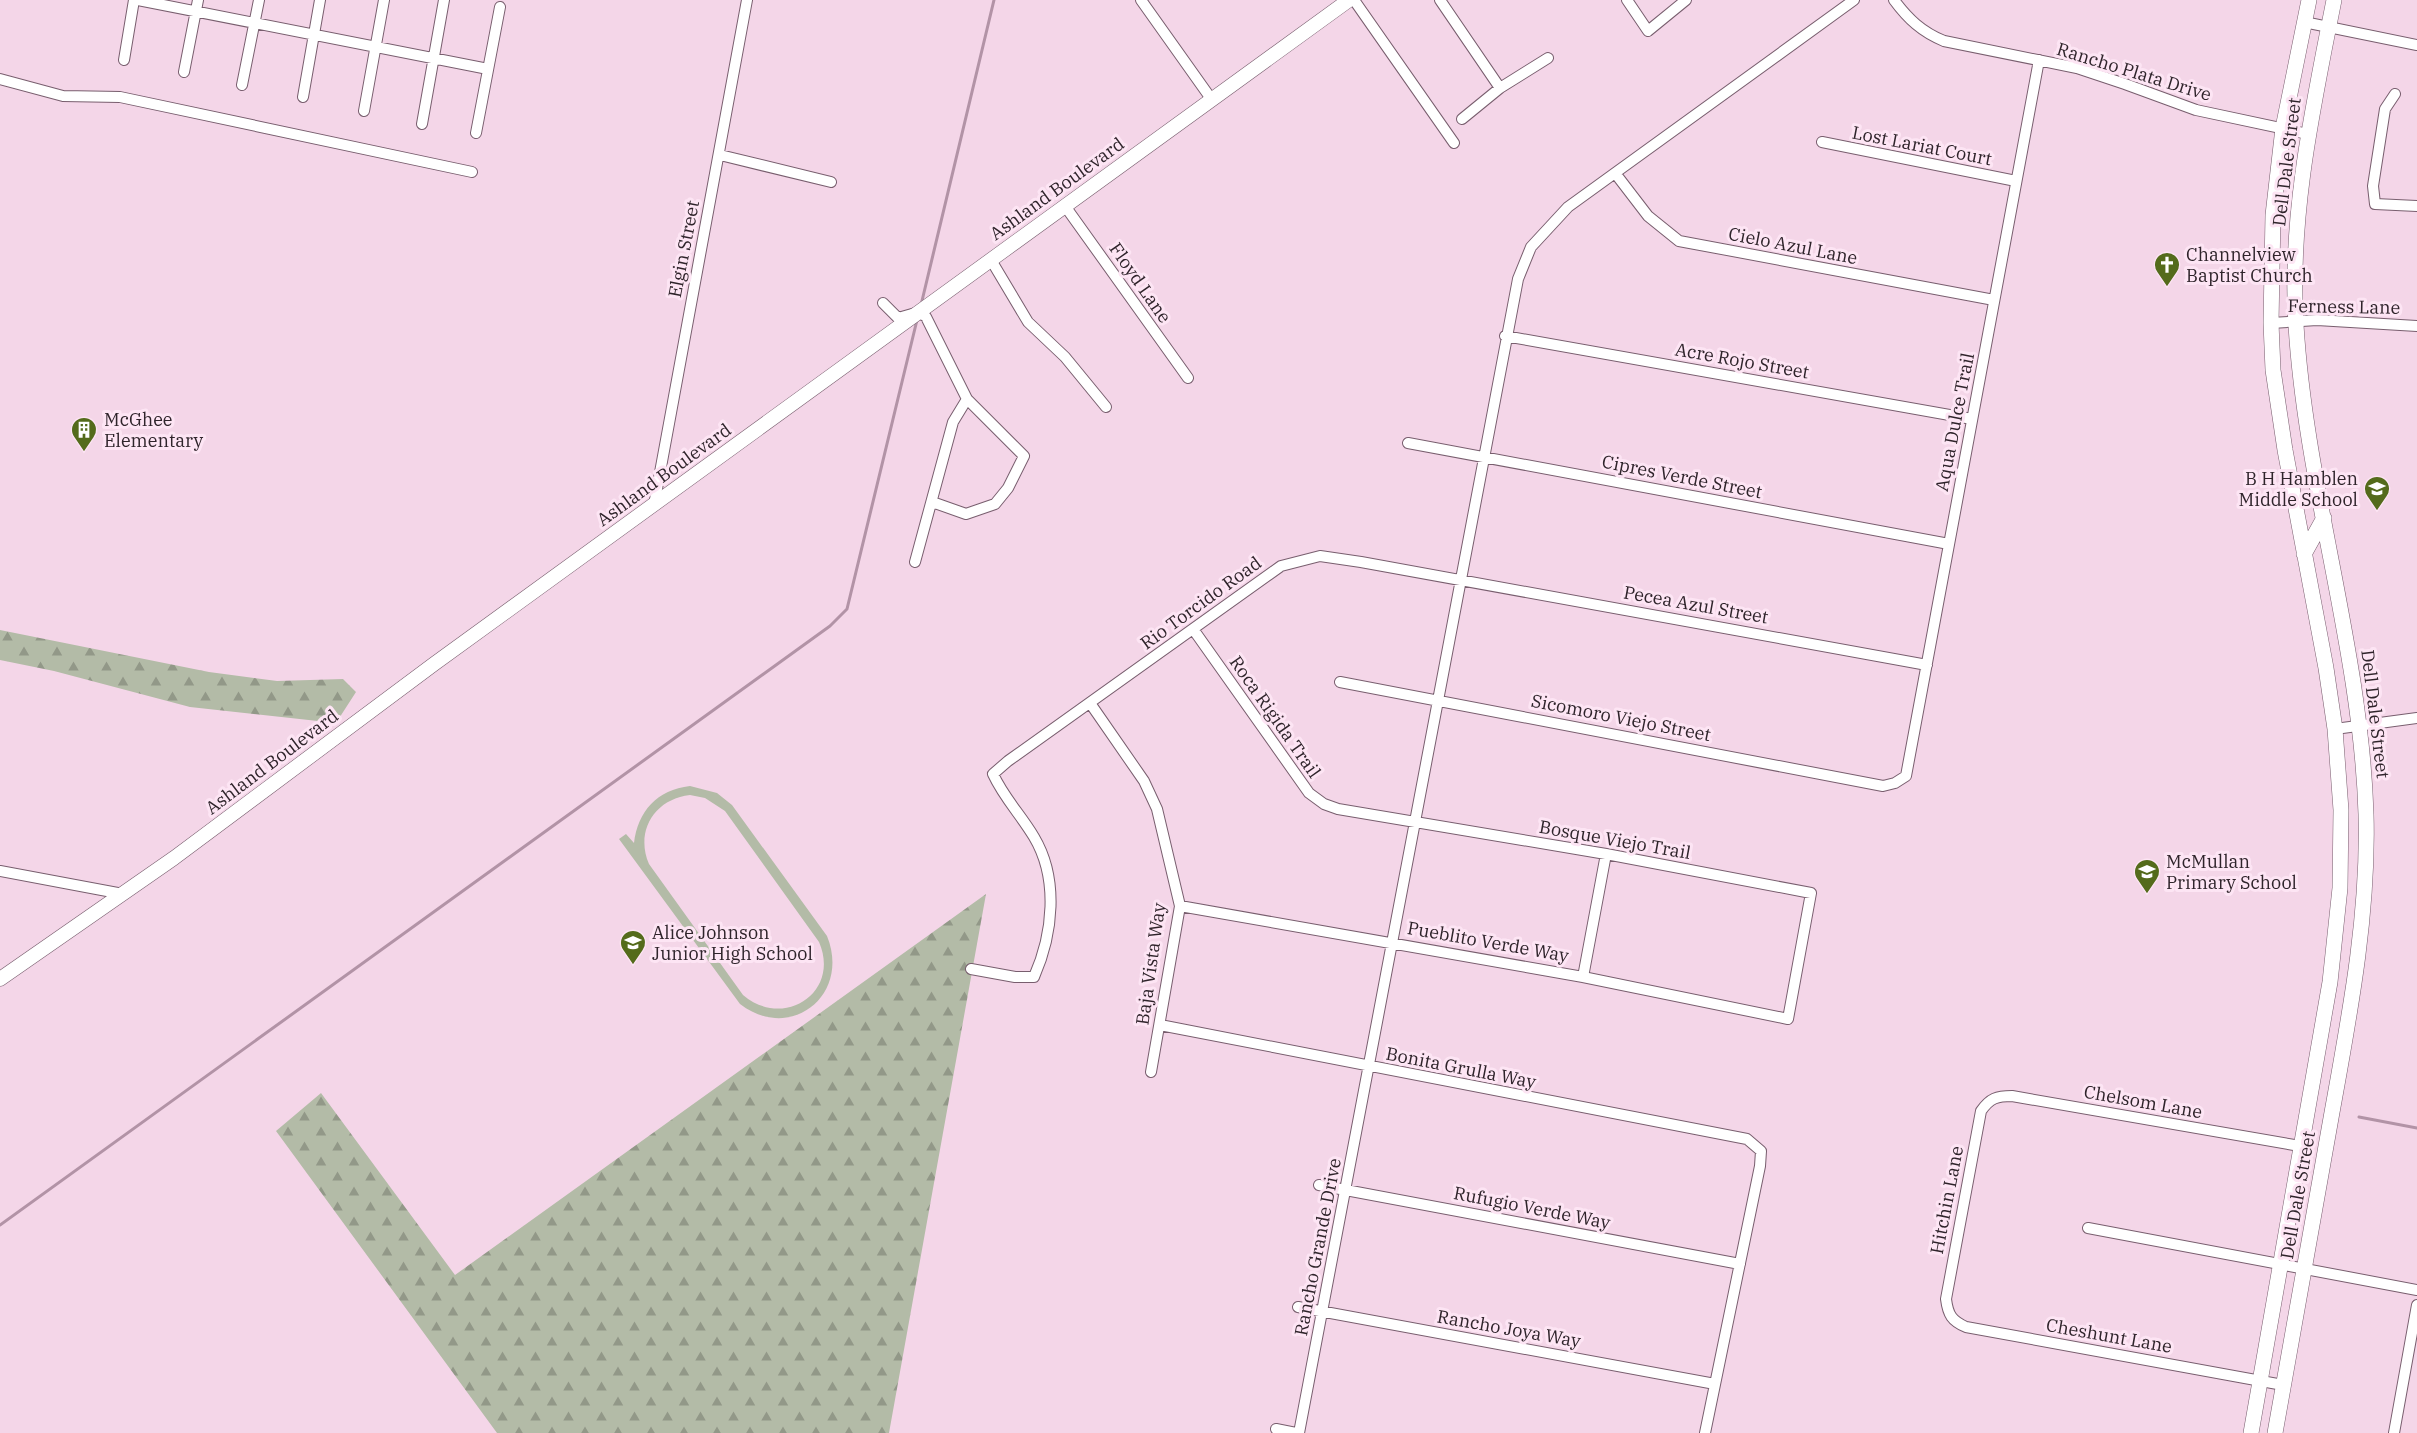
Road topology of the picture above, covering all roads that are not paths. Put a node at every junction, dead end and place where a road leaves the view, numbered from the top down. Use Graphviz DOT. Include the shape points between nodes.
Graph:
graph roads {
  1 [pos="136,0"];
  2 [pos="258,0"];
  3 [pos="320,0"];
  4 [pos="384,0"];
  5 [pos="444,0"];
  6 [pos="747,0"];
  7 [pos="1141,0"];
  8 [pos="1349,0"];
  9 [pos="1354,0"];
  10 [pos="1440,0"];
  11 [pos="1627,0"];
  12 [pos="1686,0"];
  13 [pos="1854,0"];
  14 [pos="1894,0"];
  15 [pos="2309,0"];
  16 [pos="2334,0"];
  17 [pos="197,6"];
  18 [pos="500,7"];
  19 [pos="2304,22"];
  20 [pos="254,23"];
  21 [pos="2328,27"];
  22 [pos="314,34"];
  23 [pos="2417,45"];
  24 [pos="375,46"];
  25 [pos="433,58"];
  26 [pos="1548,58"];
  27 [pos="124,60"];
  28 [pos="2039,60"];
  29 [pos="488,69"];
  30 [pos="184,72"];
  31 [pos="0,78"];
  32 [pos="242,85"];
  33 [pos="1500,88"];
  34 [pos="2395,94"];
  35 [pos="303,97"];
  36 [pos="1212,100"];
  37 [pos="364,111"];
  38 [pos="1462,119"];
  39 [pos="422,124"];
  40 [pos="2283,128"];
  41 [pos="476,133"];
  42 [pos="2308,134"];
  43 [pos="1822,142"];
  44 [pos="1454,144"];
  45 [pos="720,155"];
  46 [pos="472,172"];
  47 [pos="1615,173"];
  48 [pos="2016,181"];
  49 [pos="831,182"];
  50 [pos="1065,206"];
  51 [pos="2417,206"];
  52 [pos="991,260"];
  53 [pos="1994,300"];
  54 [pos="883,303"];
  55 [pos="919,312"];
  56 [pos="2295,322"];
  57 [pos="2271,323"];
  58 [pos="2417,326"];
  59 [pos="1505,336"];
  60 [pos="1188,378"];
  61 [pos="968,399"];
  62 [pos="1106,407"];
  63 [pos="1972,419"];
  64 [pos="1408,443"];
  65 [pos="1482,456"];
  66 [pos="932,502"];
  67 [pos="654,505"];
  68 [pos="2324,518"];
  69 [pos="1949,544"];
  70 [pos="2304,554"];
  71 [pos="915,562"];
  72 [pos="1459,579"];
  73 [pos="1193,629"];
  74 [pos="1927,665"];
  75 [pos="1340,682"];
  76 [pos="1437,700"];
  77 [pos="1090,703"];
  78 [pos="2417,718"];
  79 [pos="2360,726"];
  80 [pos="2335,729"];
  81 [pos="1895,783"];
  82 [pos="1413,822"];
  83 [pos="1606,854"];
  84 [pos="0,871"];
  85 [pos="2340,888"];
  86 [pos="123,894"];
  87 [pos="1180,906"];
  88 [pos="2362,922"];
  89 [pos="1392,942"];
  90 [pos="971,969"];
  91 [pos="1583,977"];
  92 [pos="0,979"];
  93 [pos="1788,1019"];
  94 [pos="1160,1025"];
  95 [pos="2345,1044"];
  96 [pos="2317,1052"];
  97 [pos="1368,1067"];
  98 [pos="1152,1072"];
  99 [pos="1984,1107"];
  100 [pos="2300,1146"];
  101 [pos="1319,1185"];
  102 [pos="1345,1190"];
  103 [pos="2088,1228"];
  104 [pos="1740,1264"];
  105 [pos="2280,1264"];
  106 [pos="2305,1269"];
  107 [pos="2417,1290"];
  108 [pos="1946,1299"];
  109 [pos="2417,1305"];
  110 [pos="1298,1307"];
  111 [pos="1322,1311"];
  112 [pos="2260,1380"];
  113 [pos="1715,1384"];
  114 [pos="2283,1385"];
  115 [pos="1276,1429"];
  116 [pos="1298,1433"];
  117 [pos="1705,1433"];
  118 [pos="2251,1433"];
  119 [pos="2275,1433"];
  120 [pos="2394,1433"];
  1 -- 17 [label="street"];
  1 -- 27 [label="street"];
  2 -- 20 [label="street"];
  3 -- 22 [label="street"];
  4 -- 24 [label="street"];
  5 -- 25 [label="street"];
  6 -- 45 [label="street, Elgin Street"];
  7 -- 36 [label="street"];
  8 -- 36 [label="street, Ashland Boulevard"];
  9 -- 44 [label="street"];
  10 -- 33 [label="street"];
  11 -- 12 [label="street" via="1648,30"];
  13 -- 47 [label="street, Rancho Grande Drive"];
  14 -- 28 [label="street, Rancho Plata Drive" via="1914,24 1936,38"];
  15 -- 19 [label="main road, Dell Dale Street"];
  16 -- 21 [label="main road, Dell Dale Street"];
  17 -- 20 [label="street"];
  17 -- 30 [label="street"];
  18 -- 29 [label="street"];
  19 -- 21 [label="street"];
  19 -- 40 [label="main road, Dell Dale Street"];
  20 -- 22 [label="street"];
  20 -- 32 [label="street"];
  21 -- 23 [label="street"];
  21 -- 42 [label="main road, Dell Dale Street"];
  22 -- 24 [label="street"];
  22 -- 35 [label="street"];
  24 -- 25 [label="street"];
  24 -- 37 [label="street"];
  25 -- 29 [label="street"];
  25 -- 39 [label="street"];
  26 -- 33 [label="street"];
  28 -- 40 [label="street, Rancho Plata Drive" via="2077,68 2196,110"];
  28 -- 48 [label="street, Aqua Dulce Trail"];
  29 -- 41 [label="street"];
  31 -- 46 [label="street" via="63,96 120,97"];
  33 -- 38 [label="street"];
  34 -- 51 [label="street" via="2385,109 2373,186 2375,204"];
  36 -- 50 [label="street, Ashland Boulevard"];
  40 -- 42 [label="street, Rancho Plata Drive"];
  40 -- 57 [label="main road, Dell Dale Street" via="2272,215"];
  42 -- 56 [label="main road, Dell Dale Street" via="2298,224"];
  43 -- 48 [label="street, Lost Lariat Court"];
  45 -- 49 [label="street"];
  45 -- 67 [label="street, Elgin Street"];
  47 -- 53 [label="street, Cielo Azul Lane" via="1648,216 1679,241"];
  47 -- 59 [label="street, Rancho Grande Drive" via="1568,207 1531,247 1518,279"];
  48 -- 53 [label="street, Aqua Dulce Trail"];
  50 -- 52 [label="street, Ashland Boulevard"];
  50 -- 60 [label="street, Floyd Lane"];
  52 -- 55 [label="street, Ashland Boulevard"];
  52 -- 62 [label="street" via="1028,322 1065,357"];
  53 -- 63 [label="street, Aqua Dulce Trail"];
  54 -- 55 [label="street" via="898,318"];
  55 -- 61 [label="street" via="926,317"];
  55 -- 67 [label="street, Ashland Boulevard"];
  56 -- 57 [label="street, Ferness Lane"];
  56 -- 58 [label="street, Ferness Lane"];
  56 -- 68 [label="main road, Dell Dale Street" via="2307,429"];
  57 -- 70 [label="main road, Dell Dale Street" via="2273,370"];
  59 -- 63 [label="street, Acre Rojo Street"];
  59 -- 65 [label="street, Rancho Grande Drive"];
  61 -- 66 [label="street" via="953,422"];
  61 -- 66 [label="street" via="1024,456 995,504 966,514"];
  63 -- 69 [label="street, Aqua Dulce Trail"];
  64 -- 65 [label="street, Cipres Verde Street"];
  65 -- 69 [label="street, Cipres Verde Street"];
  65 -- 72 [label="street, Rancho Grande Drive"];
  66 -- 71 [label="street"];
  67 -- 86 [label="street, Ashland Boulevard"];
  68 -- 70 [label="main road"];
  68 -- 79 [label="main road, Dell Dale Street"];
  69 -- 74 [label="street, Aqua Dulce Trail"];
  70 -- 80 [label="main road, Dell Dale Street"];
  72 -- 73 [label="street, Rio Torcido Road" via="1320,556 1281,566"];
  72 -- 74 [label="street, Pecea Azul Street"];
  72 -- 76 [label="street, Rancho Grande Drive"];
  73 -- 77 [label="street, Rio Torcido Road"];
  73 -- 82 [label="street, Roca Rigida Trail" via="1309,793 1338,809"];
  74 -- 81 [label="street, Aqua Dulce Trail" via="1906,776"];
  75 -- 76 [label="street, Sicomoro Viejo Street"];
  76 -- 81 [label="street, Sicomoro Viejo Street" via="1883,786"];
  76 -- 82 [label="street, Rancho Grande Drive"];
  77 -- 87 [label="street, Baja Vista Way" via="1144,781 1157,808"];
  77 -- 90 [label="street, Rio Torcido Road" via="993,774 1036,842 1048,870 1050,919 1034,977"];
  78 -- 79 [label="street"];
  79 -- 80 [label="street"];
  79 -- 88 [label="main road, Dell Dale Street" via="2367,855"];
  80 -- 85 [label="main road, Dell Dale Street" via="2341,810"];
  82 -- 83 [label="street, Bosque Viejo Trail"];
  82 -- 89 [label="street, Rancho Grande Drive"];
  83 -- 91 [label="street"];
  83 -- 93 [label="street, Bosque Viejo Trail" via="1811,893"];
  84 -- 86 [label="street"];
  85 -- 88 [label="main road" via="2356,903"];
  85 -- 96 [label="main road, Dell Dale Street"];
  86 -- 92 [label="street, Ashland Boulevard"];
  87 -- 89 [label="street, Pueblito Verde Way"];
  87 -- 94 [label="street, Baja Vista Way"];
  88 -- 95 [label="main road, Dell Dale Street"];
  89 -- 91 [label="street, Pueblito Verde Way"];
  89 -- 97 [label="street, Rancho Grande Drive"];
  91 -- 93 [label="street, Pueblito Verde Way"];
  94 -- 97 [label="street, Bonita Grulla Way"];
  94 -- 98 [label="street, Baja Vista Way"];
  95 -- 96 [label="main road"];
  95 -- 106 [label="main road, Dell Dale Street"];
  96 -- 100 [label="main road, Dell Dale Street"];
  97 -- 102 [label="street, Rancho Grande Drive"];
  97 -- 104 [label="street, Bonita Grulla Way" via="1747,1139 1761,1151"];
  99 -- 100 [label="street, Chelsom Lane" via="1999,1096 2012,1096"];
  99 -- 108 [label="street, Hitchin Lane"];
  100 -- 105 [label="main road, Dell Dale Street"];
  101 -- 102 [label="street, Rufugio Verde Way"];
  102 -- 104 [label="street, Rufugio Verde Way"];
  102 -- 111 [label="street, Rancho Grande Drive"];
  103 -- 105 [label="street"];
  104 -- 113 [label="street"];
  105 -- 106 [label="street"];
  105 -- 112 [label="main road, Dell Dale Street"];
  106 -- 107 [label="street"];
  106 -- 114 [label="main road, Dell Dale Street"];
  108 -- 112 [label="street, Cheshunt Lane" via="1953,1321 1966,1327"];
  109 -- 120 [label="street"];
  110 -- 111 [label="street, Rancho Joya Way"];
  111 -- 113 [label="street, Rancho Joya Way"];
  111 -- 116 [label="street, Rancho Grande Drive"];
  112 -- 114 [label="street, Cheshunt Lane"];
  112 -- 118 [label="main road, Dell Dale Street"];
  113 -- 117 [label="street"];
  114 -- 119 [label="main road, Dell Dale Street"];
  115 -- 116 [label="street"];
}
